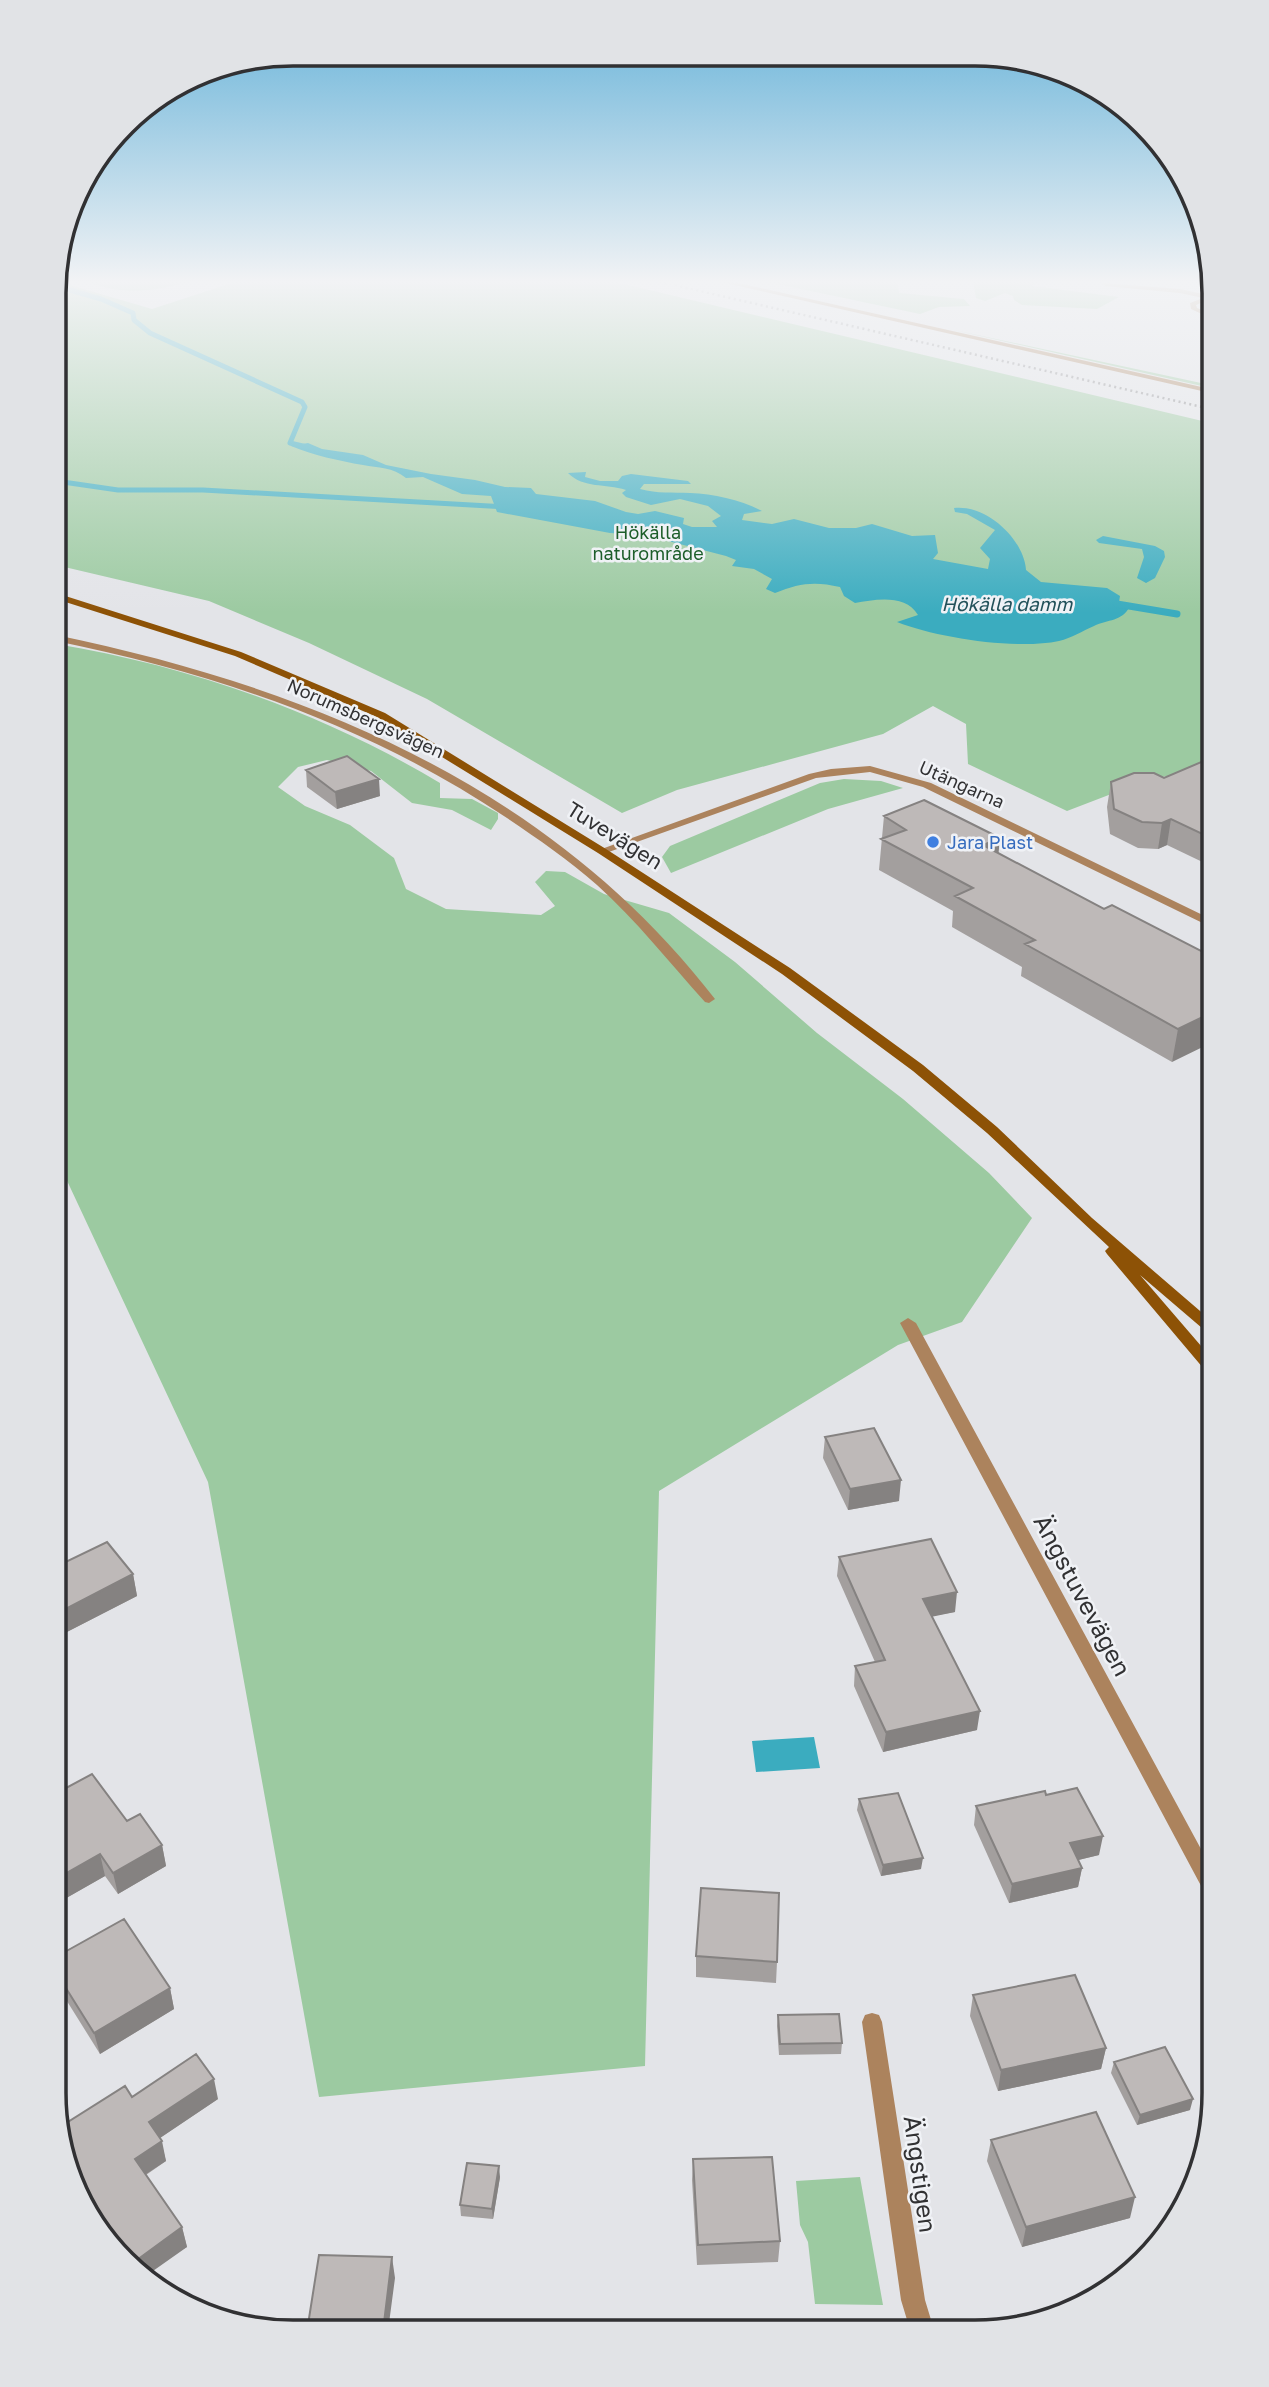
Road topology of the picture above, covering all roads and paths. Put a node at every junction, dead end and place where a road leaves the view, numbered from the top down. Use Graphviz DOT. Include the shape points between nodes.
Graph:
graph roads {
  1 [pos="66,599"];
  2 [pos="66,640"];
  3 [pos="602,850"];
  4 [pos="1202,920"];
  5 [pos="709,999"];
  6 [pos="1087,1220"];
  7 [pos="1202,1321"];
  8 [pos="908,1323"];
  9 [pos="1202,1358"];
  10 [pos="1202,1869"];
  11 [pos="872,2022"];
  12 [pos="919,2320"];
  1 -- 3 [label="main road, Tuvevägen" via="238,654 381,715"];
  2 -- 5 [label="street, Norumsbergsvägen" via="134,653 274,696 404,751 450,776 504,810 609,889"];
  3 -- 4 [label="street, Utängarna" via="813,776 870,769 927,785"];
  3 -- 6 [label="main road, Tuvevägen" via="786,971 918,1068"];
  6 -- 7 [label="main road, Tuvevägen"];
  6 -- 9 [label="main road, Tuvevägen"];
  8 -- 10 [label="street, Ängstuvevägen"];
  11 -- 12 [label="street, Ängstigen"];
}
